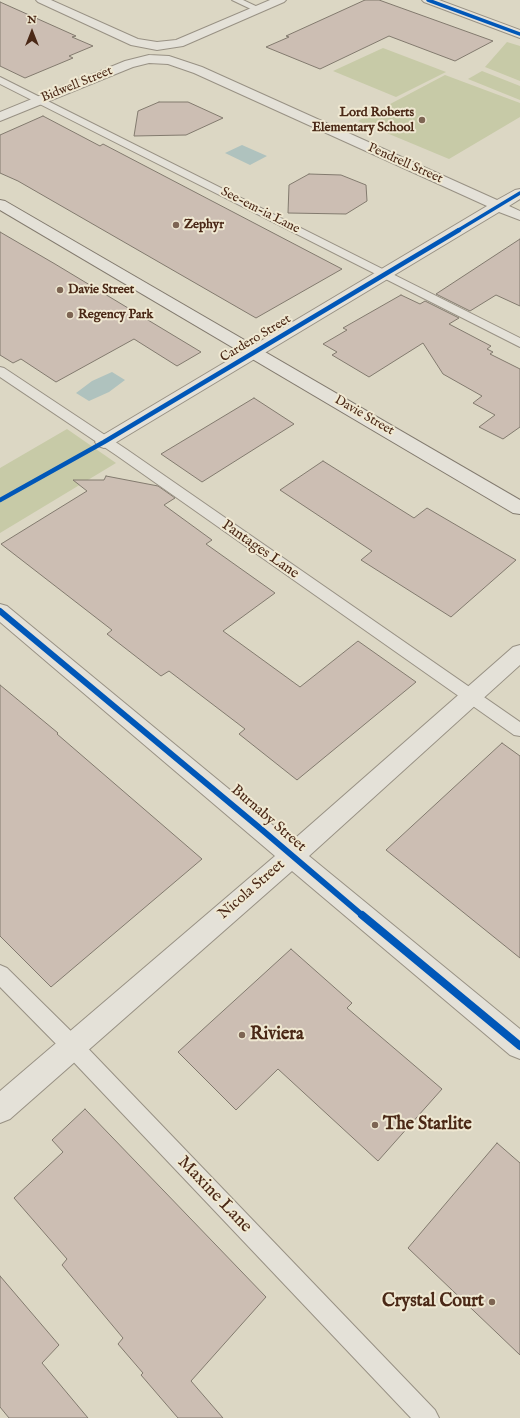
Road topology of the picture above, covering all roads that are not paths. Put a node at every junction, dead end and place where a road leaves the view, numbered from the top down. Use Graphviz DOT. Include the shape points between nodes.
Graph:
graph roads {
  1 [pos="42,0"];
  2 [pos="236,0"];
  3 [pos="280,0"];
  4 [pos="428,0"];
  5 [pos="258,9"];
  6 [pos="520,34"];
  7 [pos="157,52"];
  8 [pos="0,80"];
  9 [pos="40,100"];
  10 [pos="0,117"];
  11 [pos="520,193"];
  12 [pos="0,204"];
  13 [pos="498,206"];
  14 [pos="520,216"];
  15 [pos="386,275"];
  16 [pos="520,343"];
  17 [pos="255,353"];
  18 [pos="0,371"];
  19 [pos="104,442"];
  20 [pos="520,508"];
  21 [pos="0,611"];
  22 [pos="520,653"];
  23 [pos="472,696"];
  24 [pos="520,730"];
  25 [pos="292,856"];
  26 [pos="0,974"];
  27 [pos="72,1046"];
  28 [pos="520,1046"];
  29 [pos="0,1109"];
  30 [pos="427,1418"];
  1 -- 7 [label="street, Pendrell Street"];
  2 -- 5 [label="lane"];
  3 -- 5 [label="street, Bidwell Street"];
  4 -- 6 [label="street"];
  5 -- 7 [label="street, Bidwell Street"];
  7 -- 9 [label="street, Bidwell Street"];
  7 -- 13 [label="street, Pendrell Street"];
  8 -- 9 [label="lane, See-em-ia Lane"];
  9 -- 10 [label="street, Bidwell Street"];
  9 -- 15 [label="lane, See-em-ia Lane"];
  11 -- 13 [label="street, Cardero Street"];
  12 -- 17 [label="street, Davie Street"];
  13 -- 14 [label="street, Pendrell Street"];
  13 -- 15 [label="street, Cardero Street"];
  15 -- 16 [label="lane, See-em-ia Lane"];
  15 -- 17 [label="street, Cardero Street"];
  17 -- 19 [label="street, Cardero Street"];
  17 -- 20 [label="street, Davie Street"];
  18 -- 19 [label="lane, Pantages Lane"];
  19 -- 23 [label="lane, Pantages Lane"];
  21 -- 25 [label="street, Burnaby Street"];
  22 -- 23 [label="street, Nicola Street"];
  23 -- 24 [label="lane, Pantages Lane"];
  23 -- 25 [label="street, Nicola Street"];
  25 -- 27 [label="street, Nicola Street"];
  25 -- 28 [label="street, Burnaby Street"];
  26 -- 27 [label="lane, Maxine Lane"];
  27 -- 29 [label="street, Nicola Street"];
  27 -- 30 [label="lane, Maxine Lane"];
}
